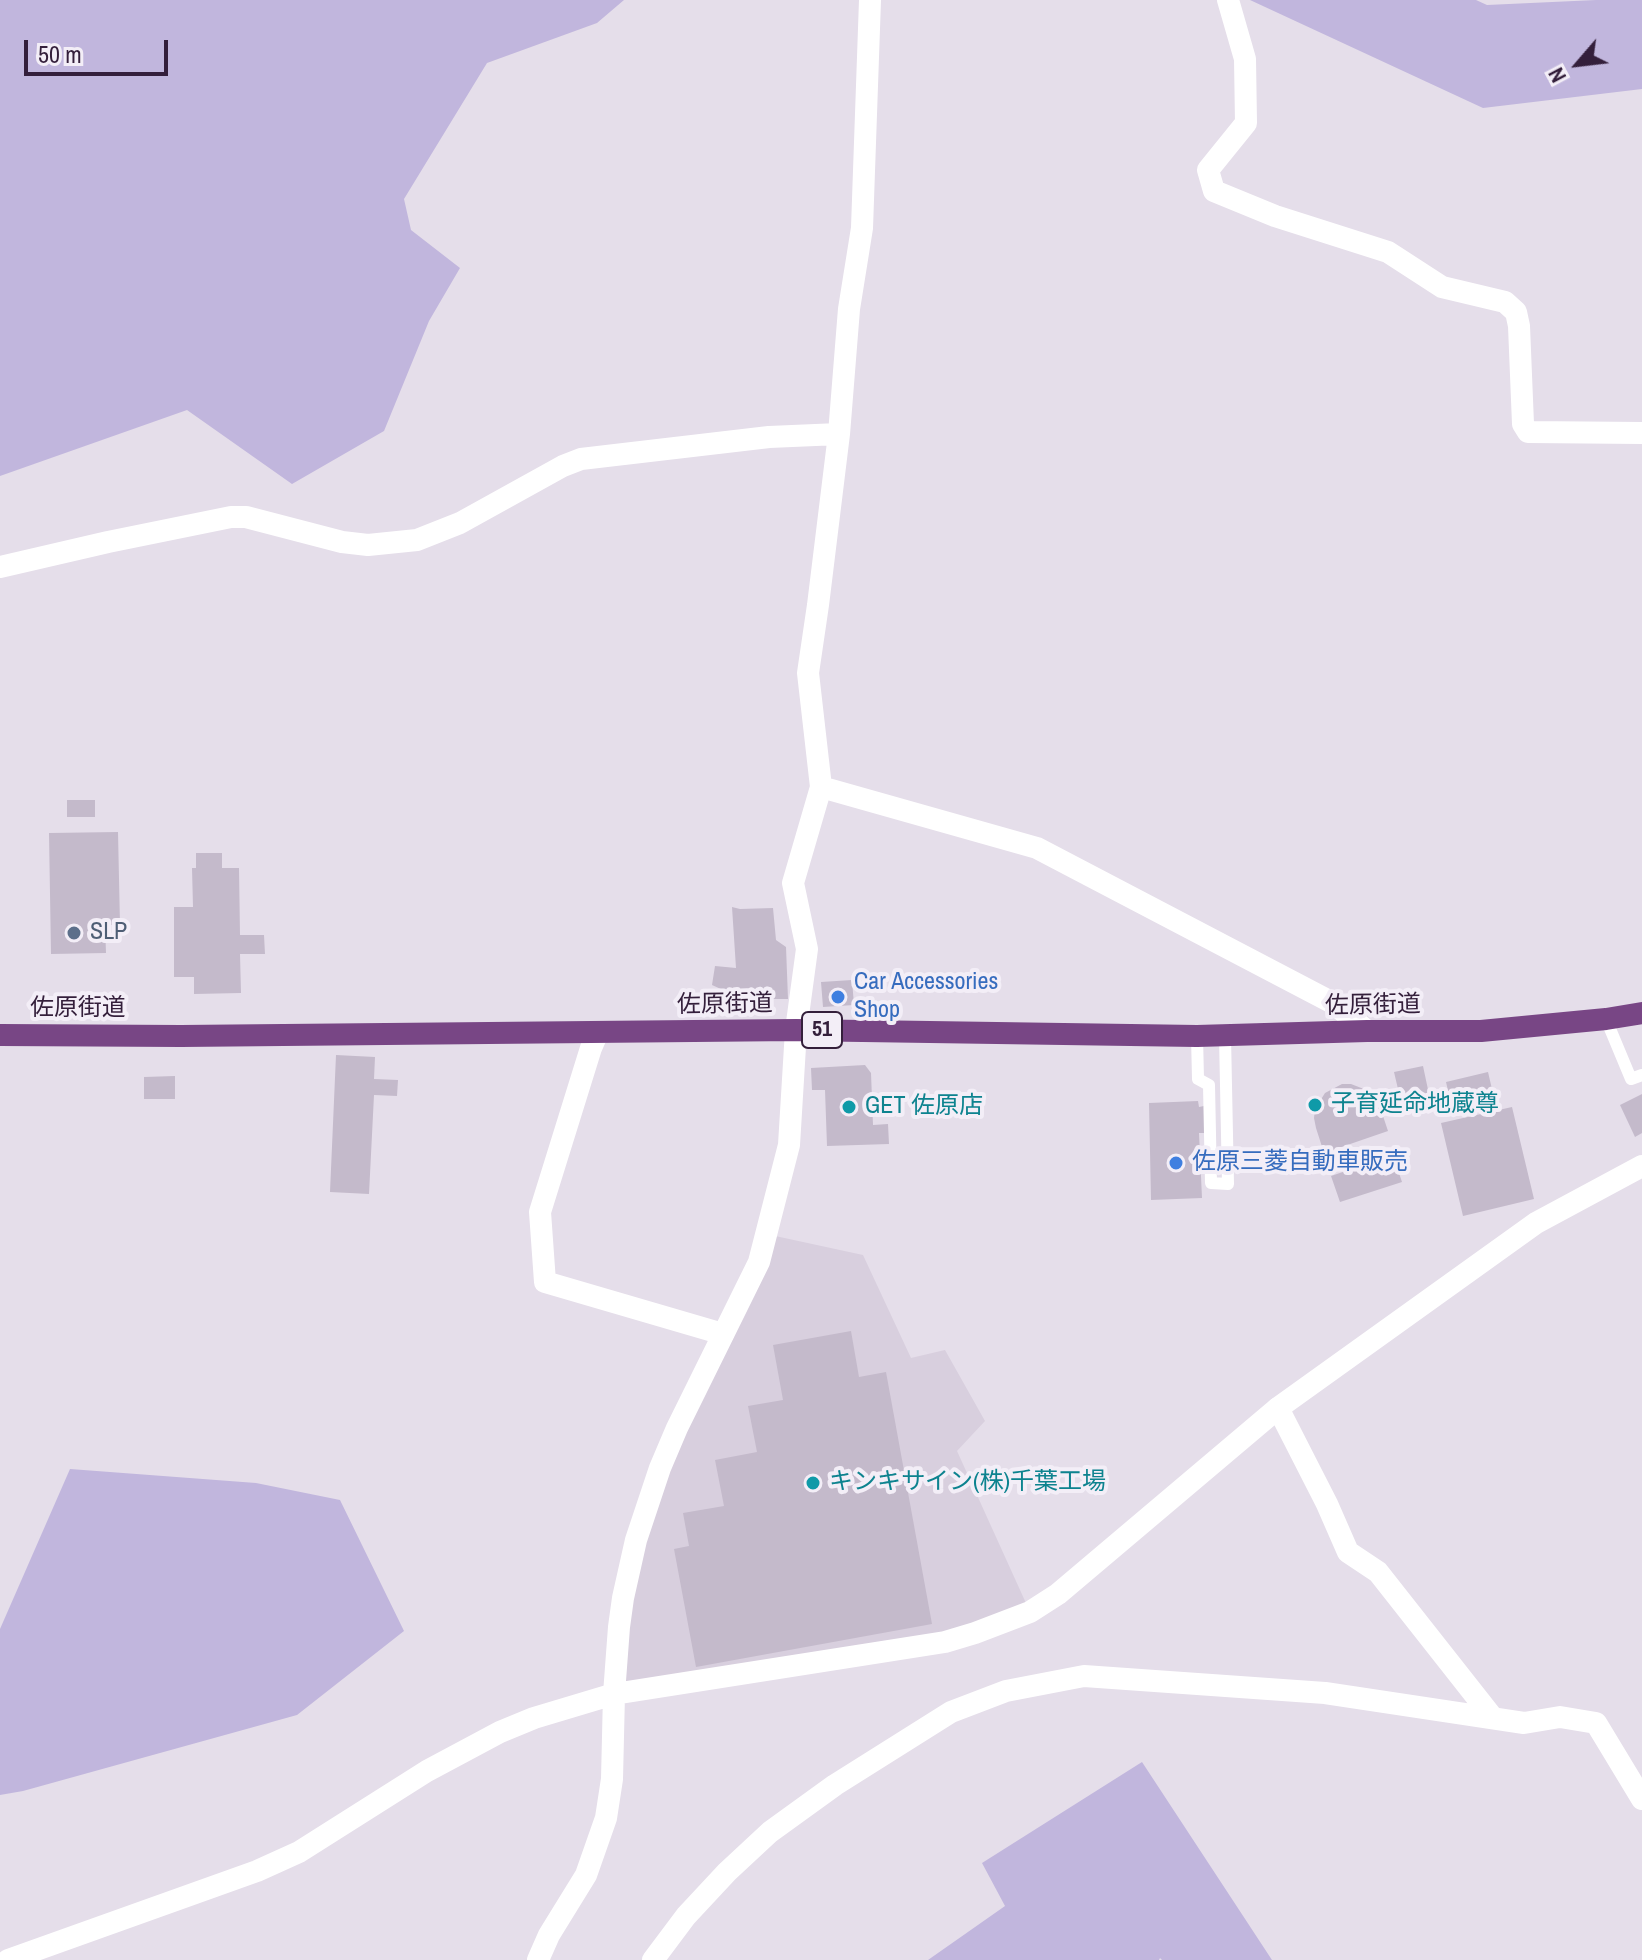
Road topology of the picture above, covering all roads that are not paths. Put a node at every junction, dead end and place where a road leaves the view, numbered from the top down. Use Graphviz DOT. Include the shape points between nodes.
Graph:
graph roads {
  1 [pos="870,0"];
  2 [pos="1228,0"];
  3 [pos="1642,433"];
  4 [pos="839,434"];
  5 [pos="0,567"];
  6 [pos="821,787"];
  7 [pos="1642,1013"];
  8 [pos="1606,1019"];
  9 [pos="796,1030"];
  10 [pos="1367,1031"];
  11 [pos="598,1032"];
  12 [pos="0,1035"];
  13 [pos="1197,1036"];
  14 [pos="1225,1036"];
  15 [pos="1642,1075"];
  16 [pos="1642,1166"];
  17 [pos="723,1334"];
  18 [pos="1278,1408"];
  19 [pos="614,1694"];
  20 [pos="1493,1718"];
  21 [pos="1642,1799"];
  22 [pos="8,1960"];
  23 [pos="538,1960"];
  24 [pos="653,1960"];
  1 -- 4 [label="street" via="862,228"];
  2 -- 3 [label="street" via="1245,59 1246,123 1208,170 1214,191 1388,252 1442,287 1505,302 1516,312 1519,326 1523,424 1528,432"];
  4 -- 5 [label="street" via="581,459 417,540 342,542 231,517"];
  4 -- 6 [label="street" via="808,673"];
  6 -- 9 [label="street" via="793,883 807,949"];
  6 -- 10 [label="street" via="1037,848 1333,1003"];
  7 -- 8 [label="highway, 佐原街道 / 51"];
  8 -- 10 [label="highway, 佐原街道 / 51" via="1481,1031"];
  8 -- 15 [label="lane" via="1631,1079"];
  9 -- 11 [label="highway, 佐原街道 / 51"];
  9 -- 13 [label="highway, 佐原街道 / 51"];
  9 -- 17 [label="street" via="789,1145 759,1262"];
  10 -- 14 [label="highway, 佐原街道 / 51"];
  11 -- 12 [label="highway, 佐原街道 / 51"];
  11 -- 17 [label="street" via="540,1212 545,1282"];
  13 -- 14 [label="highway, 佐原街道 / 51"];
  13 -- 14 [label="lane" via="1198,1079 1209,1085 1211,1183 1228,1184"];
  16 -- 18 [label="street" via="1536,1223"];
  17 -- 19 [label="street" via="660,1468 636,1540 619,1627"];
  18 -- 19 [label="street" via="1030,1612 945,1642"];
  18 -- 20 [label="street" via="1348,1552 1378,1572"];
  19 -- 22 [label="street" via="500,1732 299,1852 257,1871"];
  19 -- 23 [label="street" via="606,1818 586,1875"];
  20 -- 21 [label="street" via="1524,1723 1560,1717 1596,1723"];
  20 -- 24 [label="street" via="1325,1693 1084,1676 1006,1691 951,1712 770,1832 686,1916"];
}
